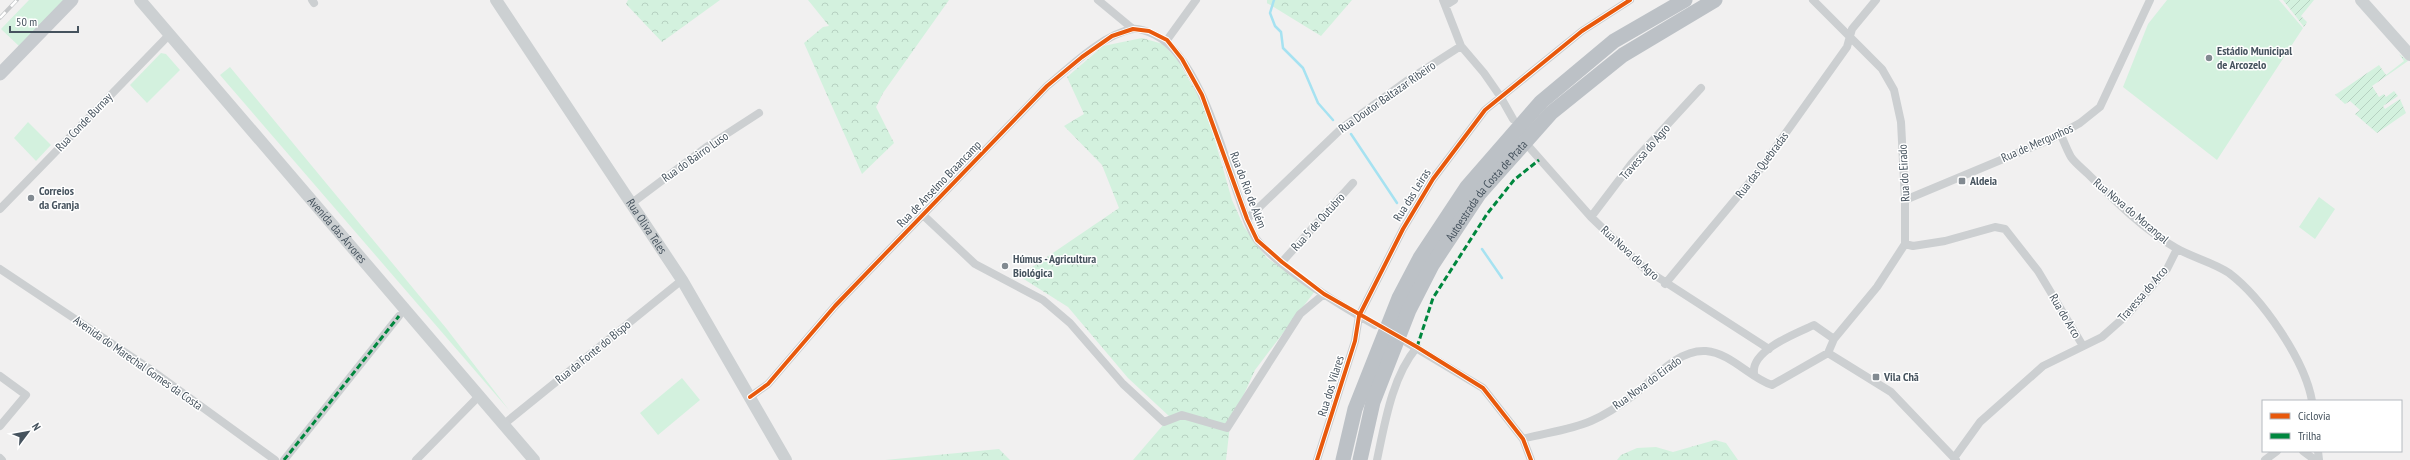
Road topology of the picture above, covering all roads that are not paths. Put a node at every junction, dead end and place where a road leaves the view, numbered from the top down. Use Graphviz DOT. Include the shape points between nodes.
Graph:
graph roads {
  1 [pos="72,0"];
  2 [pos="140,0"];
  3 [pos="496,0"];
  4 [pos="1098,0"];
  5 [pos="1196,0"];
  6 [pos="1454,0"];
  7 [pos="1630,0"];
  8 [pos="1685,0"];
  9 [pos="1715,0"];
  10 [pos="1813,0"];
  11 [pos="1876,0"];
  12 [pos="2150,0"];
  13 [pos="2361,0"];
  14 [pos="1445,2"];
  15 [pos="1133,29"];
  16 [pos="169,35"];
  17 [pos="1850,38"];
  18 [pos="1167,40"];
  19 [pos="1461,46"];
  20 [pos="2410,55"];
  21 [pos="0,74"];
  22 [pos="1701,88"];
  23 [pos="1500,96"];
  24 [pos="760,113"];
  25 [pos="1513,119"];
  26 [pos="2061,135"];
  27 [pos="1530,148"];
  28 [pos="1354,183"];
  29 [pos="1905,200"];
  30 [pos="632,203"];
  31 [pos="0,209"];
  32 [pos="923,215"];
  33 [pos="1591,217"];
  34 [pos="1247,220"];
  35 [pos="1905,244"];
  36 [pos="2177,249"];
  37 [pos="1282,262"];
  38 [pos="0,269"];
  39 [pos="682,280"];
  40 [pos="1665,284"];
  41 [pos="1324,294"];
  42 [pos="399,316"];
  43 [pos="1359,316"];
  44 [pos="1375,325"];
  45 [pos="1834,339"];
  46 [pos="1406,342"];
  47 [pos="2083,346"];
  48 [pos="1417,347"];
  49 [pos="1769,349"];
  50 [pos="1828,354"];
  51 [pos="1754,373"];
  52 [pos="0,376"];
  53 [pos="480,395"];
  54 [pos="750,397"];
  55 [pos="2312,400"];
  56 [pos="504,424"];
  57 [pos="0,426"];
  58 [pos="1523,439"];
  59 [pos="2277,452"];
  60 [pos="2304,452"];
  61 [pos="0,458"];
  62 [pos="1955,459"];
  63 [pos="2,460"];
  64 [pos="275,460"];
  65 [pos="284,460"];
  66 [pos="416,460"];
  67 [pos="534,460"];
  68 [pos="786,460"];
  69 [pos="1317,460"];
  70 [pos="1343,460"];
  71 [pos="1360,460"];
  72 [pos="1377,460"];
  73 [pos="1532,460"];
  74 [pos="2265,460"];
  75 [pos="2315,460"];
  1 -- 21 [label="main road"];
  2 -- 16 [label="main road, Avenida das Árvores"];
  3 -- 30 [label="main road, Rua Oliva Teles"];
  4 -- 15 [label="street"];
  5 -- 18 [label="street"];
  6 -- 14 [label="street"];
  7 -- 23 [label="street, Rua das Leiras" via="1582,31"];
  8 -- 70 [label="highway, Autoestrada da Costa de Prata" via="1614,41 1541,102 1467,187 1420,258 1399,298 1355,409"];
  9 -- 71 [label="highway, Autoestrada da Costa de Prata" via="1623,55 1551,113 1479,194 1432,265 1409,310 1373,402"];
  10 -- 17 [label="street, Rua do Eirado"];
  11 -- 17 [label="street, Rua das Quebradas" via="1852,29"];
  12 -- 26 [label="street, Rua de Mergunhos" via="2100,107"];
  13 -- 20 [label="main road"];
  14 -- 19 [label="street"];
  15 -- 18 [label="street, Rua de Anselmo Braancamp" via="1149,31"];
  15 -- 32 [label="street, Rua de Anselmo Braancamp" via="1112,36 1048,86"];
  16 -- 31 [label="street, Rua Conde Burnay"];
  16 -- 53 [label="main road, Avenida das Árvores"];
  17 -- 29 [label="street, Rua do Eirado" via="1882,69 1894,90 1901,122"];
  17 -- 40 [label="street, Rua das Quebradas" via="1847,47 1758,172"];
  18 -- 34 [label="street, Rua do Rio de Além" via="1182,58 1202,95"];
  19 -- 23 [label="street"];
  19 -- 34 [label="street, Rua Doutor Baltazar Ribeiro" via="1408,80 1342,128"];
  22 -- 33 [label="street, Travessa do Agro" via="1632,163"];
  23 -- 25 [label="street"];
  23 -- 43 [label="street, Rua das Leiras" via="1485,110 1433,179 1403,229"];
  24 -- 30 [label="street, Rua do Bairro Luso" via="708,146"];
  26 -- 29 [label="street, Rua de Mergunhos"];
  26 -- 36 [label="street, Rua Nova do Morangal" via="2072,157 2105,192"];
  27 -- 33 [label="street, Rua Nova do Agro"];
  28 -- 37 [label="street, Rua 5 de Outubro"];
  29 -- 35 [label="street, Rua do Eirado"];
  30 -- 39 [label="main road, Rua Oliva Teles"];
  32 -- 41 [label="street" via="975,264 1043,300 1070,323 1123,384 1164,422 1182,415 1227,428 1300,314"];
  32 -- 54 [label="street, Rua de Anselmo Braancamp" via="835,306 768,384"];
  33 -- 40 [label="street, Rua Nova do Agro" via="1645,269"];
  34 -- 37 [label="street, Rua do Rio de Além" via="1257,240"];
  35 -- 45 [label="street" via="1877,287"];
  35 -- 47 [label="street, Rua do Arco" via="1913,246 1945,241 1995,227 2005,229 2038,271"];
  36 -- 47 [label="street, Travessa do Arco" via="2167,268 2129,314 2102,337"];
  36 -- 55 [label="street, Rua Nova do Morangal" via="2228,272 2251,292 2274,321 2296,360 2310,388"];
  37 -- 41 [label="street, Rua do Rio de Além"];
  38 -- 64 [label="street, Avenida do Marechal Gomes da Costa" via="147,367"];
  39 -- 54 [label="main road, Rua Oliva Teles"];
  39 -- 56 [label="street, Rua da Fonte do Bispo"];
  40 -- 49 [label="street, Rua Nova do Agro"];
  41 -- 43 [label="street, Rua do Rio de Além"];
  42 -- 65 [label="street"];
  43 -- 44 [label="street, Rua do Rio de Além"];
  43 -- 69 [label="street, Rua dos Vilares" via="1355,341"];
  45 -- 49 [label="street" via="1814,325"];
  45 -- 50 [label="street"];
  46 -- 48 [label="street"];
  47 -- 62 [label="street, Rua do Arco" via="2043,366 1980,422"];
  48 -- 58 [label="street" via="1483,388"];
  48 -- 72 [label="street" via="1407,358 1399,376"];
  49 -- 51 [label="street" via="1760,356"];
  50 -- 51 [label="street, Rua Nova do Eirado" via="1772,385 1760,381"];
  50 -- 62 [label="street" via="1890,392"];
  51 -- 58 [label="street, Rua Nova do Eirado" via="1742,370 1727,358 1708,351 1695,351 1681,357 1634,394 1592,421"];
  52 -- 57 [label="street" via="26,395"];
  53 -- 56 [label="main road, Avenida das Árvores"];
  53 -- 66 [label="street"];
  54 -- 68 [label="main road, Rua Oliva Teles"];
  56 -- 67 [label="main road, Avenida das Árvores"];
  58 -- 73 [label="street"];
  59 -- 74 [label="street"];
  60 -- 75 [label="street"];
  61 -- 63 [label="street"];
}
